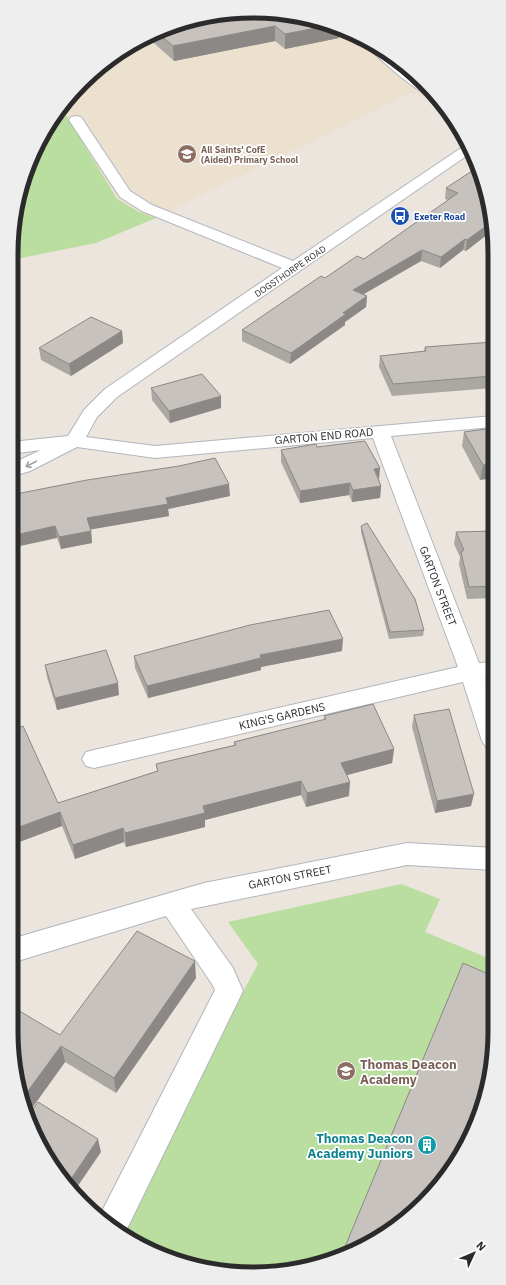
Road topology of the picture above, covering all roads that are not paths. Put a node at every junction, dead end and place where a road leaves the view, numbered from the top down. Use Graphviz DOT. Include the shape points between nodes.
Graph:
graph roads {
  1 [pos="76,120"];
  2 [pos="465,151"];
  3 [pos="295,268"];
  4 [pos="488,421"];
  5 [pos="380,431"];
  6 [pos="74,441"];
  7 [pos="18,447"];
  8 [pos="18,469"];
  9 [pos="488,671"];
  10 [pos="471,672"];
  11 [pos="488,723"];
  12 [pos="94,759"];
  13 [pos="488,860"];
  14 [pos="172,904"];
  15 [pos="18,949"];
  16 [pos="114,1221"];
  1 -- 3 [label="street" via="124,194 147,208"];
  2 -- 3 [label="street, DOGSTHORPE ROAD"];
  3 -- 6 [label="street, DOGSTHORPE ROAD" via="111,393 90,414"];
  4 -- 5 [label="street, GARTON END ROAD"];
  5 -- 6 [label="street, GARTON END ROAD" via="155,452"];
  5 -- 10 [label="street, GARTON STREET"];
  6 -- 7 [label="street, GARTON END ROAD"];
  6 -- 8 [label="street, one-way"];
  9 -- 10 [label="street, KING'S GARDENS"];
  10 -- 11 [label="street, GARTON STREET"];
  10 -- 12 [label="street, KING'S GARDENS"];
  13 -- 14 [label="street, GARTON STREET" via="407,854 204,894"];
  14 -- 15 [label="street, GARTON STREET"];
  14 -- 16 [label="street" via="223,977 229,991"];
}
